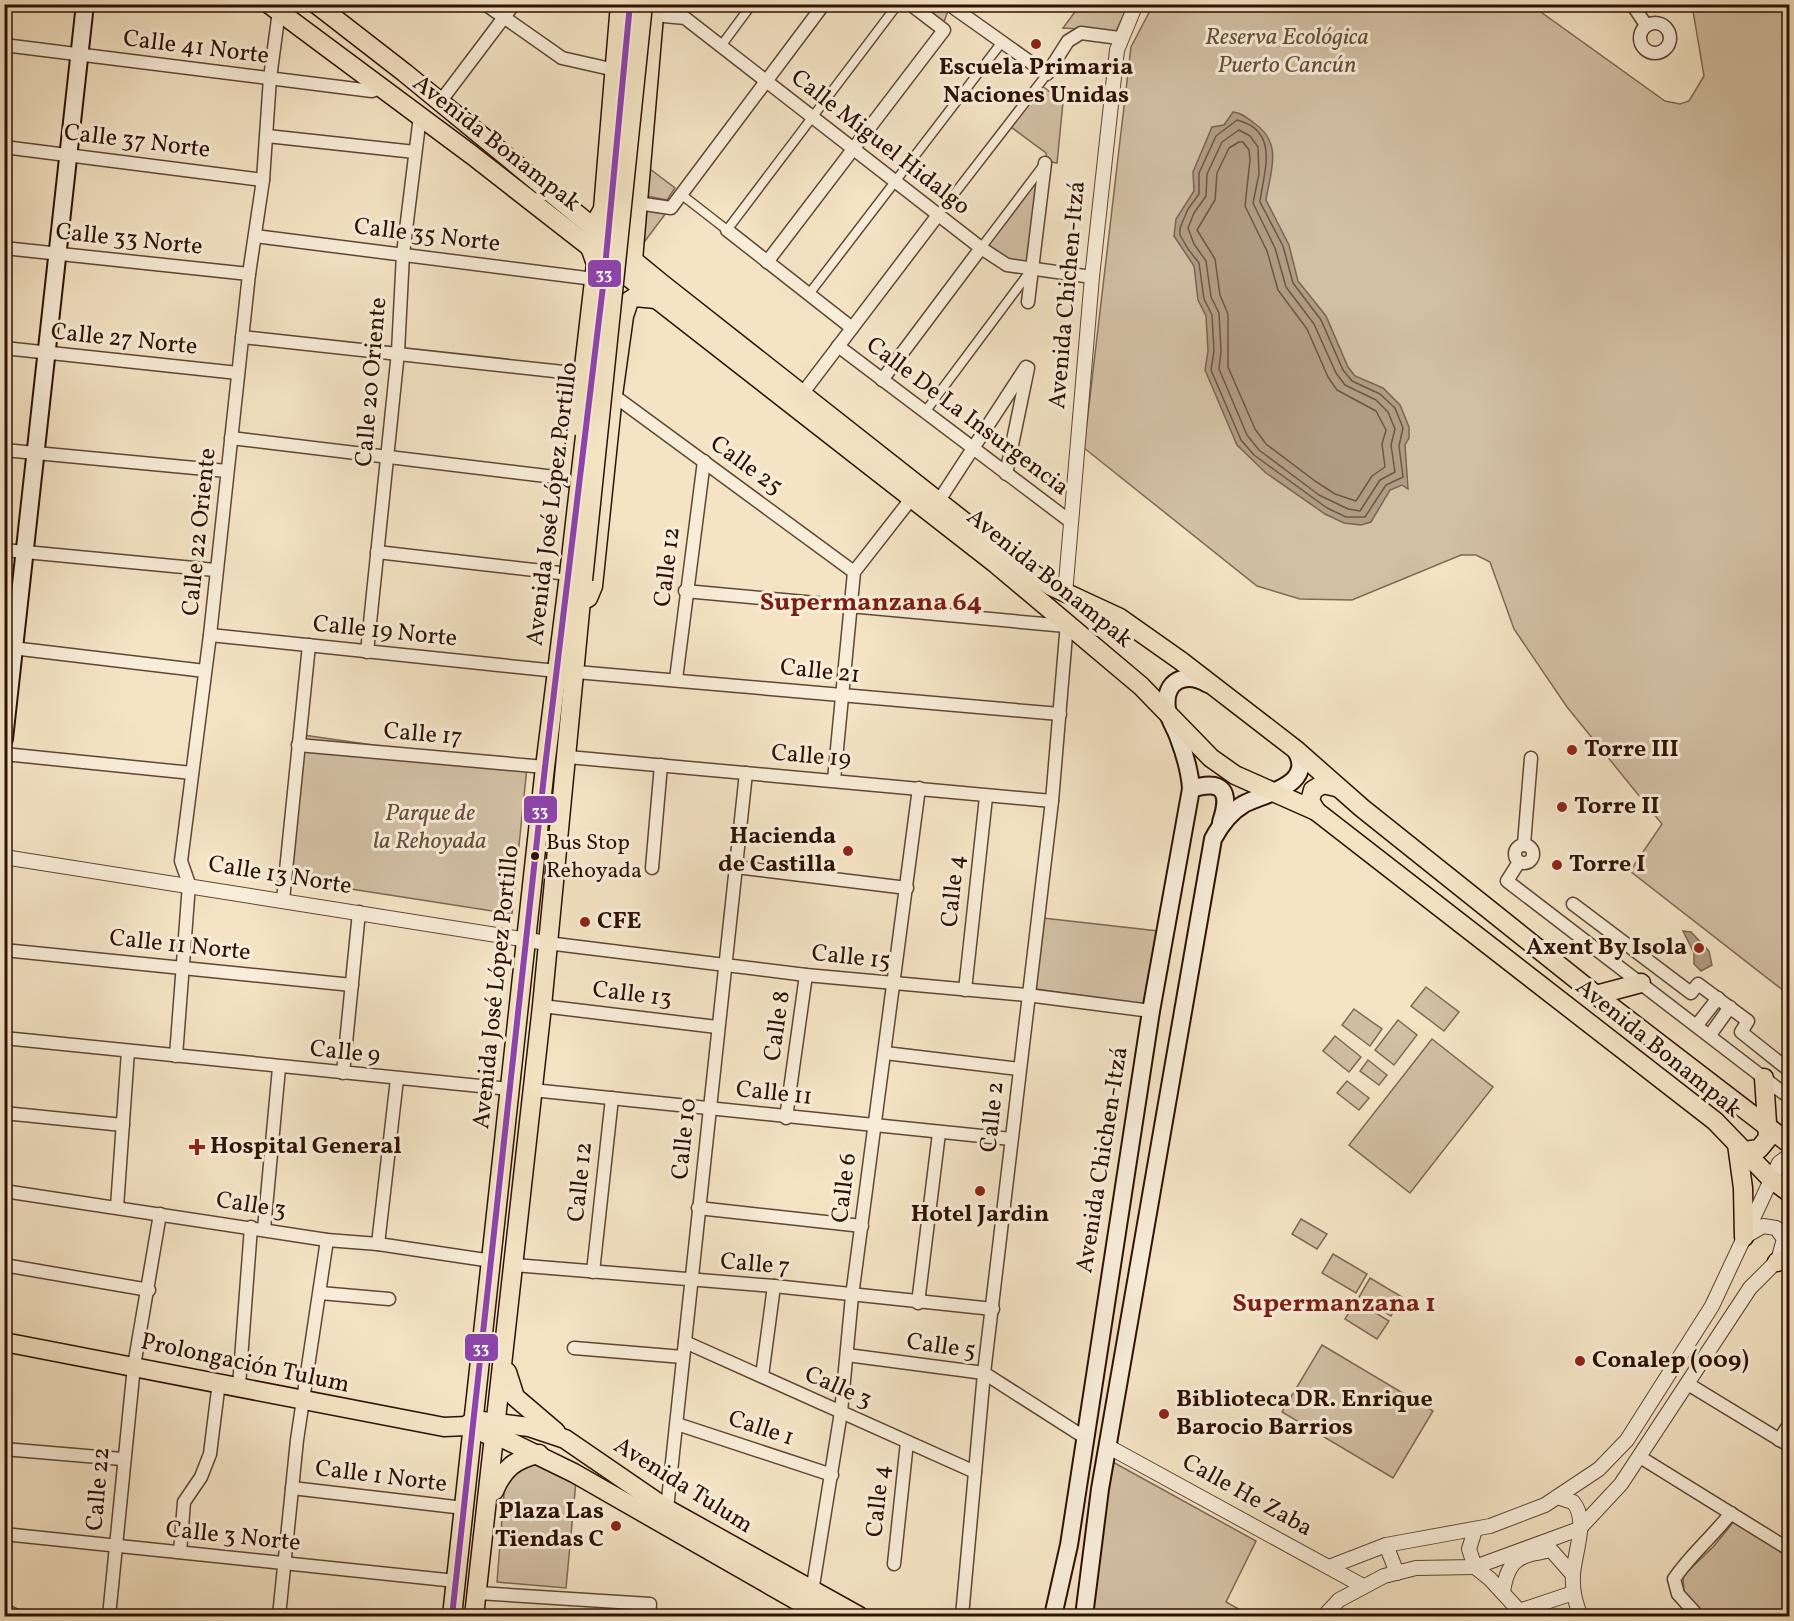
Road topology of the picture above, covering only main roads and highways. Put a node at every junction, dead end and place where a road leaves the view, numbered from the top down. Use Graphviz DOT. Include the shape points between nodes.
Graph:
graph roads {
  1 [pos="85,4"];
  2 [pos="316,4"];
  3 [pos="620,4"];
  4 [pos="630,4"];
  5 [pos="274,8"];
  6 [pos="651,8"];
  7 [pos="483,139"];
  8 [pos="472,155"];
  9 [pos="605,194"];
  10 [pos="637,202"];
  11 [pos="593,227"];
  12 [pos="590,247"];
  13 [pos="633,260"];
  14 [pos="657,299"];
  15 [pos="589,311"];
  16 [pos="624,316"];
  17 [pos="571,576"];
  18 [pos="573,612"];
  19 [pos="10,648"];
  20 [pos="1212,686"];
  21 [pos="1168,713"];
  22 [pos="4,739"];
  23 [pos="1295,750"];
  24 [pos="1336,787"];
  25 [pos="1191,789"];
  26 [pos="1273,793"];
  27 [pos="1316,811"];
  28 [pos="1220,826"];
  29 [pos="1641,983"];
  30 [pos="1596,995"];
  31 [pos="1764,1078"];
  32 [pos="1767,1126"];
  33 [pos="1790,1144"];
  34 [pos="1741,1148"];
  35 [pos="1790,1193"];
  36 [pos="1744,1237"];
  37 [pos="4,1342"];
  38 [pos="504,1361"];
  39 [pos="1090,1400"];
  40 [pos="1116,1407"];
  41 [pos="473,1426"];
  42 [pos="497,1428"];
  43 [pos="565,1439"];
  44 [pos="585,1452"];
  45 [pos="539,1454"];
  46 [pos="574,1473"];
  47 [pos="1078,1480"];
  48 [pos="1100,1489"];
  49 [pos="486,1509"];
  50 [pos="808,1605"];
  51 [pos="452,1617"];
  52 [pos="476,1617"];
  53 [pos="824,1617"];
  54 [pos="859,1617"];
  55 [pos="1053,1617"];
  56 [pos="1084,1617"];
  1 -- 19 [label="main road" via="25,552"];
  2 -- 7 [label="main road, Avenida Bonampak"];
  3 -- 9 [label="main road"];
  4 -- 17 [label="main road, Avenida José López Portillo, bridge"];
  5 -- 8 [label="main road, Avenida Bonampak"];
  6 -- 10 [label="main road"];
  6 -- 17 [label="main road, Avenida José López Portillo, bridge"];
  7 -- 8 [label="main road"];
  7 -- 11 [label="main road, Avenida Bonampak"];
  8 -- 12 [label="main road, Avenida Bonampak"];
  9 -- 10 [label="main road" via="619,208"];
  9 -- 11 [label="main road" via="601,216"];
  10 -- 13 [label="main road"];
  11 -- 13 [label="main road, Avenida Bonampak"];
  12 -- 14 [label="main road, Avenida Bonampak"];
  12 -- 15 [label="main road" via="596,264"];
  13 -- 20 [label="main road, Avenida Bonampak" via="1030,573 1065,594 1120,618"];
  14 -- 16 [label="main road" via="635,297"];
  14 -- 21 [label="main road, Avenida Bonampak" via="1067,625 1142,686"];
  15 -- 16 [label="main road" via="598,300 609,297 622,305"];
  15 -- 17 [label="main road" via="571,478"];
  16 -- 18 [label="main road" via="593,586"];
  17 -- 18 [label="main road, Avenida José López Portillo"];
  18 -- 38 [label="main road, Avenida José López Portillo" via="576,672"];
  18 -- 41 [label="main road, Avenida José López Portillo" via="556,671"];
  19 -- 22 [label="main road"];
  20 -- 21 [label="main road" via="1193,677 1179,679 1169,691"];
  20 -- 23 [label="main road, Avenida Bonampak"];
  21 -- 25 [label="main road, Avenida Chichen-Itzá" via="1183,752"];
  21 -- 26 [label="main road, Avenida Bonampak" via="1211,758 1234,775"];
  23 -- 24 [label="main road, Avenida Bonampak"];
  23 -- 26 [label="main road" via="1300,759 1298,776"];
  24 -- 27 [label="main road" via="1323,784 1313,790 1310,801"];
  24 -- 30 [label="main road, Avenida Bonampak"];
  25 -- 28 [label="main road" via="1213,784 1226,795 1227,806"];
  25 -- 39 [label="main road, Avenida Chichen-Itzá" via="1151,1011"];
  26 -- 27 [label="main road, Avenida Bonampak"];
  26 -- 28 [label="main road" via="1244,805"];
  27 -- 34 [label="main road, Avenida Bonampak" via="1707,1114"];
  28 -- 40 [label="main road" via="1213,839"];
  29 -- 30 [label="main road"];
  30 -- 32 [label="main road, Avenida Bonampak"];
  31 -- 32 [label="main road"];
  32 -- 33 [label="main road, Avenida Bonampak"];
  32 -- 34 [label="main road" via="1764,1145"];
  34 -- 35 [label="main road, Avenida Bonampak"];
  34 -- 36 [label="main road"];
  37 -- 41 [label="main road, Prolongación Tulum" via="444,1427"];
  38 -- 42 [label="main road, Avenida José López Portillo"];
  38 -- 43 [label="main road" via="516,1397"];
  39 -- 40 [label="main road" via="1106,1398"];
  39 -- 47 [label="main road, Avenida Chichen-Itzá"];
  40 -- 48 [label="main road"];
  41 -- 42 [label="main road, Avenida Tulum"];
  41 -- 51 [label="main road, Avenida José López Portillo"];
  42 -- 43 [label="main road, Avenida Tulum" via="530,1427"];
  42 -- 45 [label="main road, Avenida Tulum"];
  42 -- 49 [label="main road, Avenida José López Portillo"];
  43 -- 44 [label="main road, Avenida Tulum"];
  44 -- 46 [label="main road" via="576,1459"];
  44 -- 50 [label="main road, Avenida Tulum"];
  45 -- 46 [label="main road, Avenida Tulum"];
  45 -- 49 [label="main road" via="522,1458 500,1474"];
  46 -- 50 [label="main road, Avenida Tulum"];
  47 -- 48 [label="main road" via="1087,1490"];
  47 -- 55 [label="main road, Avenida Chichen-Itzá"];
  48 -- 56 [label="main road"];
  49 -- 52 [label="main road, Avenida José López Portillo"];
  50 -- 53 [label="main road, Avenida Tulum"];
  50 -- 54 [label="main road, Avenida Tulum"];
}
